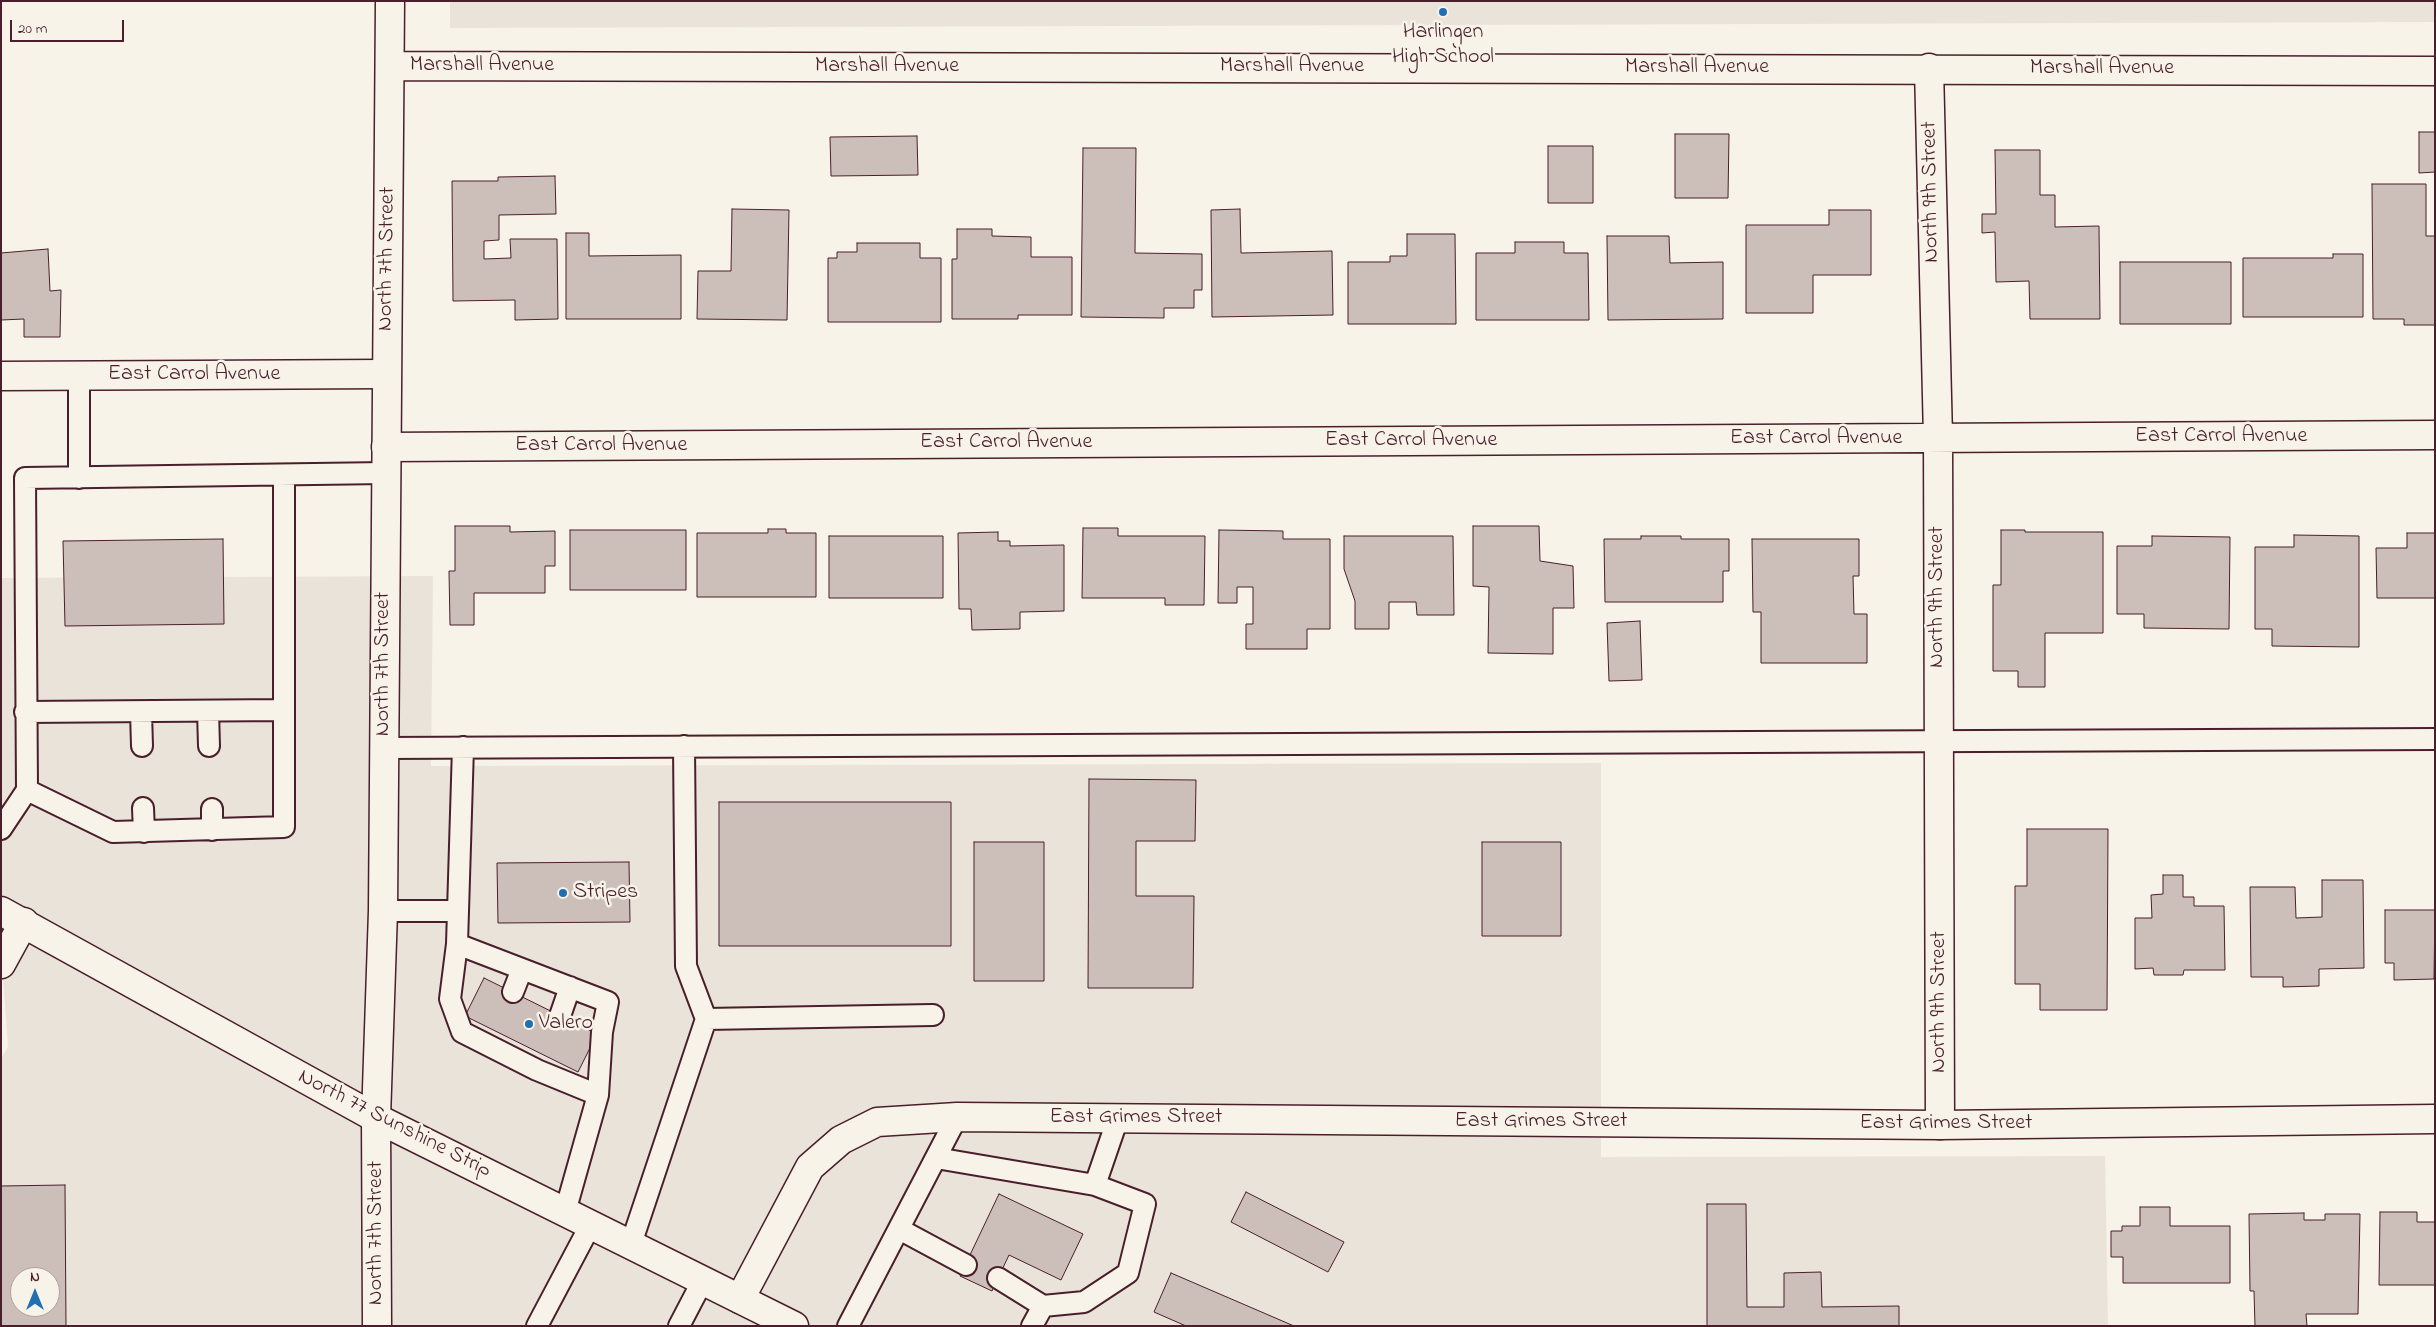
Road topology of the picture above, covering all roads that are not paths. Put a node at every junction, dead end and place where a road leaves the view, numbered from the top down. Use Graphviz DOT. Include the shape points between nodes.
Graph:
graph roads {
  1 [pos="390,1"];
  2 [pos="390,66"];
  3 [pos="1928,68"];
  4 [pos="2435,70"];
  5 [pos="386,374"];
  6 [pos="1,376"];
  7 [pos="79,376"];
  8 [pos="2435,435"];
  9 [pos="1938,438"];
  10 [pos="386,460"];
  11 [pos="284,475"];
  12 [pos="79,478"];
  13 [pos="284,710"];
  14 [pos="208,711"];
  15 [pos="25,712"];
  16 [pos="141,712"];
  17 [pos="2435,739"];
  18 [pos="1939,742"];
  19 [pos="142,746"];
  20 [pos="209,746"];
  21 [pos="684,746"];
  22 [pos="464,747"];
  23 [pos="384,748"];
  24 [pos="27,790"];
  25 [pos="143,808"];
  26 [pos="212,808"];
  27 [pos="1,829"];
  28 [pos="212,830"];
  29 [pos="144,832"];
  30 [pos="383,911"];
  31 [pos="458,911"];
  32 [pos="12,917"];
  33 [pos="457,944"];
  34 [pos="1,964"];
  35 [pos="522,969"];
  36 [pos="570,987"];
  37 [pos="513,992"];
  38 [pos="933,1015"];
  39 [pos="560,1016"];
  40 [pos="706,1019"];
  41 [pos="598,1095"];
  42 [pos="956,1117"];
  43 [pos="376,1118"];
  44 [pos="1118,1118"];
  45 [pos="2435,1119"];
  46 [pos="1940,1125"];
  47 [pos="936,1158"];
  48 [pos="1095,1185"];
  49 [pos="565,1212"];
  50 [pos="591,1224"];
  51 [pos="899,1229"];
  52 [pos="631,1244"];
  53 [pos="966,1265"];
  54 [pos="998,1278"];
  55 [pos="704,1280"];
  56 [pos="740,1298"];
  57 [pos="1043,1306"];
  58 [pos="377,1326"];
  59 [pos="537,1326"];
  60 [pos="679,1326"];
  61 [pos="794,1326"];
  62 [pos="848,1326"];
  63 [pos="1032,1326"];
  1 -- 2 [label="street, North 7th Street"];
  2 -- 3 [label="street, Marshall Avenue"];
  2 -- 5 [label="street, North 7th Street"];
  3 -- 4 [label="street, Marshall Avenue"];
  3 -- 9 [label="street, North 9th Street"];
  5 -- 7 [label="street, East Carrol Avenue"];
  5 -- 10 [label="street, North 7th Street"];
  6 -- 7 [label="street, East Carrol Avenue"];
  7 -- 12 [label="lane"];
  8 -- 9 [label="street, East Carrol Avenue"];
  9 -- 10 [label="street, East Carrol Avenue"];
  9 -- 18 [label="street, North 9th Street"];
  10 -- 11 [label="lane"];
  10 -- 23 [label="street, North 7th Street"];
  11 -- 12 [label="lane"];
  11 -- 13 [label="lane"];
  12 -- 15 [label="lane" via="25,478"];
  13 -- 14 [label="lane"];
  13 -- 28 [label="lane" via="284,827"];
  14 -- 16 [label="lane"];
  14 -- 20 [label="lane"];
  15 -- 16 [label="lane"];
  15 -- 24 [label="lane"];
  16 -- 19 [label="lane"];
  17 -- 18 [label="lane"];
  18 -- 21 [label="lane"];
  18 -- 46 [label="street, North 9th Street"];
  21 -- 22 [label="lane"];
  21 -- 40 [label="lane" via="686,966"];
  22 -- 23 [label="lane"];
  22 -- 31 [label="lane"];
  23 -- 30 [label="street, North 7th Street"];
  24 -- 27 [label="lane"];
  24 -- 29 [label="lane" via="113,832"];
  25 -- 29 [label="lane"];
  26 -- 28 [label="lane"];
  28 -- 29 [label="lane"];
  30 -- 31 [label="lane"];
  30 -- 43 [label="street, North 7th Street"];
  31 -- 33 [label="lane"];
  32 -- 34 [label="street"];
  32 -- 43 [label="street, North 77 Sunshine Strip"];
  33 -- 35 [label="lane"];
  33 -- 41 [label="lane" via="450,998 462,1032 496,1040"];
  35 -- 36 [label="lane"];
  35 -- 37 [label="lane"];
  36 -- 39 [label="lane"];
  36 -- 41 [label="lane" via="608,1002 602,1032"];
  38 -- 40 [label="lane"];
  40 -- 52 [label="lane"];
  41 -- 49 [label="lane"];
  42 -- 44 [label="street, East Grimes Street"];
  42 -- 47 [label="lane"];
  42 -- 56 [label="street, East Grimes Street" via="876,1122 841,1140 810,1167"];
  43 -- 49 [label="street, North 77 Sunshine Strip"];
  43 -- 58 [label="street, North 7th Street"];
  44 -- 46 [label="street, East Grimes Street"];
  44 -- 48 [label="lane"];
  45 -- 46 [label="street, East Grimes Street"];
  47 -- 48 [label="lane"];
  47 -- 51 [label="lane"];
  48 -- 57 [label="lane" via="1146,1204 1128,1273 1084,1302"];
  49 -- 50 [label="street, North 77 Sunshine Strip"];
  50 -- 52 [label="street, North 77 Sunshine Strip"];
  50 -- 59 [label="lane"];
  51 -- 53 [label="lane"];
  51 -- 62 [label="lane"];
  52 -- 55 [label="street, North 77 Sunshine Strip"];
  54 -- 57 [label="lane"];
  55 -- 56 [label="street, North 77 Sunshine Strip"];
  55 -- 60 [label="lane"];
  56 -- 61 [label="street, North 77 Sunshine Strip"];
  57 -- 63 [label="lane"];
}
